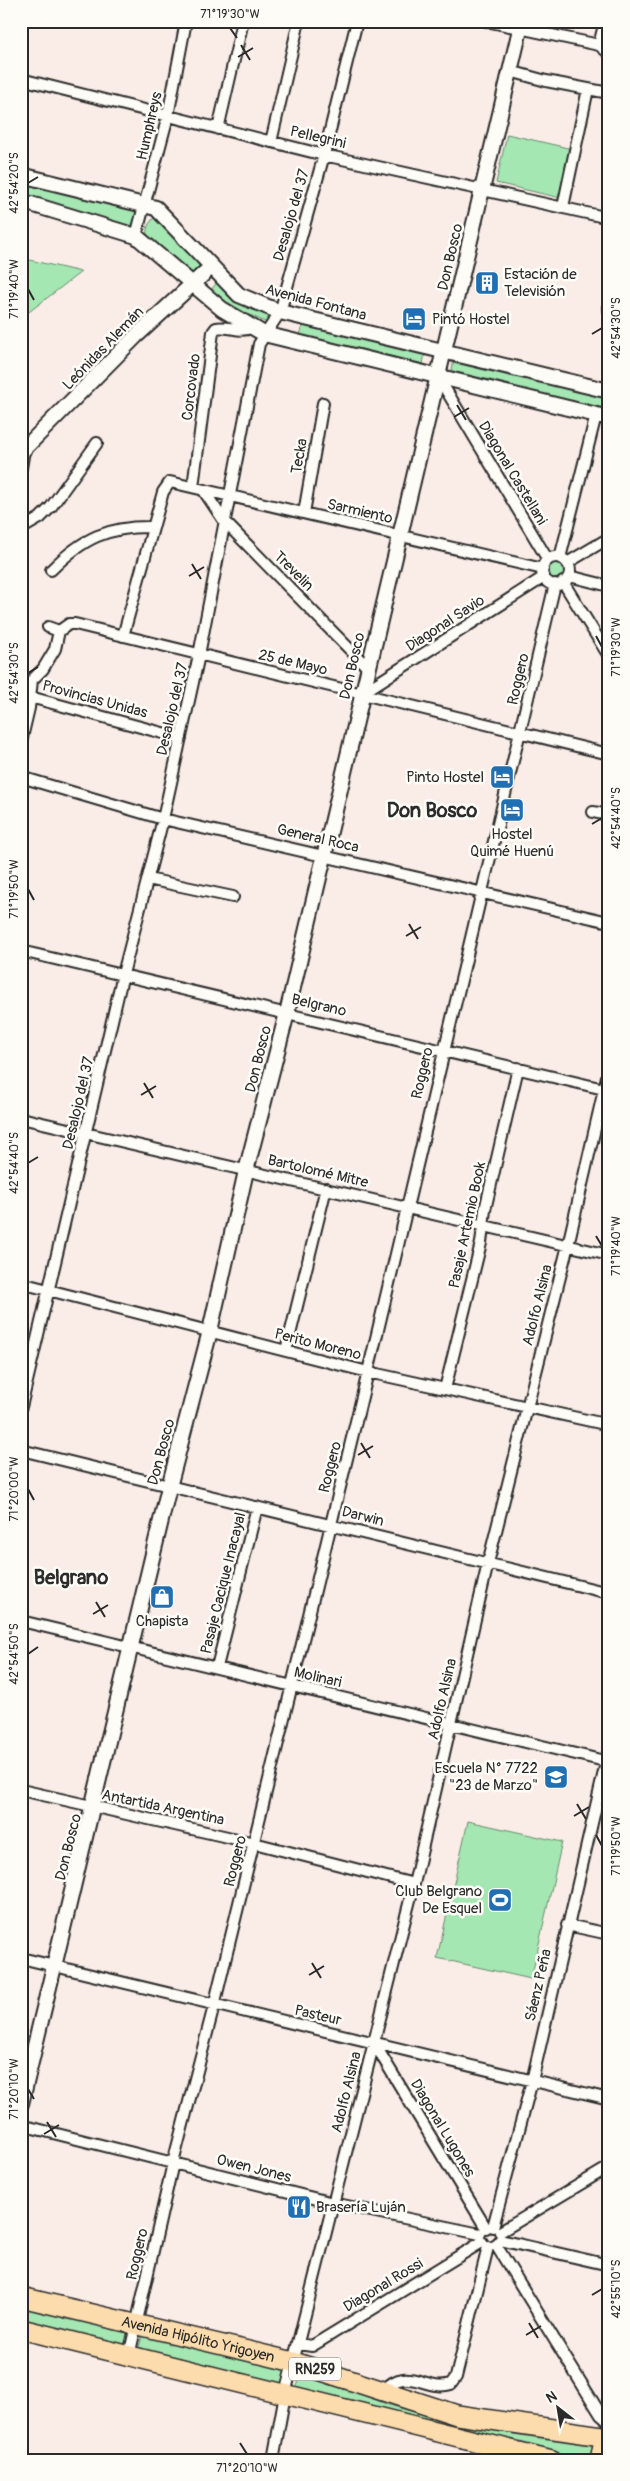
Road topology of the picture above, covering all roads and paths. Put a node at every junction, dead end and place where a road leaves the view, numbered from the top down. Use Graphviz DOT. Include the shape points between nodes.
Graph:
graph roads {
  1 [pos="186,21"];
  2 [pos="243,21"];
  3 [pos="299,21"];
  4 [pos="357,21"];
  5 [pos="486,21"];
  6 [pos="605,21"];
  7 [pos="521,25"];
  8 [pos="599,45"];
  9 [pos="609,53"];
  10 [pos="510,71"];
  11 [pos="21,78"];
  12 [pos="588,89"];
  13 [pos="609,93"];
  14 [pos="168,116"];
  15 [pos="218,129"];
  16 [pos="271,142"];
  17 [pos="324,155"];
  18 [pos="21,175"];
  19 [pos="482,189"];
  20 [pos="21,201"];
  21 [pos="145,206"];
  22 [pos="563,207"];
  23 [pos="609,218"];
  24 [pos="136,236"];
  25 [pos="210,268"];
  26 [pos="192,285"];
  27 [pos="609,298"];
  28 [pos="608,309"];
  29 [pos="280,312"];
  30 [pos="258,331"];
  31 [pos="444,351"];
  32 [pos="437,375"];
  33 [pos="609,391"];
  34 [pos="324,403"];
  35 [pos="602,416"];
  36 [pos="97,443"];
  37 [pos="22,451"];
  38 [pos="21,468"];
  39 [pos="193,487"];
  40 [pos="204,491"];
  41 [pos="228,497"];
  42 [pos="304,513"];
  43 [pos="224,522"];
  44 [pos="153,527"];
  45 [pos="21,529"];
  46 [pos="400,535"];
  47 [pos="609,538"];
  48 [pos="548,560"];
  49 [pos="564,560"];
  50 [pos="51,570"];
  51 [pos="543,573"];
  52 [pos="562,581"];
  53 [pos="609,586"];
  54 [pos="48,626"];
  55 [pos="59,631"];
  56 [pos="122,636"];
  57 [pos="199,655"];
  58 [pos="609,656"];
  59 [pos="368,668"];
  60 [pos="362,694"];
  61 [pos="30,696"];
  62 [pos="521,733"];
  63 [pos="181,738"];
  64 [pos="21,742"];
  65 [pos="609,754"];
  66 [pos="21,777"];
  67 [pos="593,812"];
  68 [pos="609,815"];
  69 [pos="163,819"];
  70 [pos="323,854"];
  71 [pos="148,879"];
  72 [pos="482,892"];
  73 [pos="232,897"];
  74 [pos="609,922"];
  75 [pos="21,951"];
  76 [pos="123,974"];
  77 [pos="287,1013"];
  78 [pos="443,1050"];
  79 [pos="518,1068"];
  80 [pos="609,1068"];
  81 [pos="606,1090"];
  82 [pos="21,1118"];
  83 [pos="87,1134"];
  84 [pos="246,1171"];
  85 [pos="326,1188"];
  86 [pos="406,1207"];
  87 [pos="484,1224"];
  88 [pos="568,1245"];
  89 [pos="609,1255"];
  90 [pos="21,1283"];
  91 [pos="49,1291"];
  92 [pos="210,1331"];
  93 [pos="286,1351"];
  94 [pos="368,1372"];
  95 [pos="445,1389"];
  96 [pos="526,1406"];
  97 [pos="21,1407"];
  98 [pos="609,1425"];
  99 [pos="21,1450"];
  100 [pos="169,1487"];
  101 [pos="257,1507"];
  102 [pos="331,1524"];
  103 [pos="488,1563"];
  104 [pos="609,1593"];
  105 [pos="21,1621"];
  106 [pos="132,1646"];
  107 [pos="217,1667"];
  108 [pos="293,1686"];
  109 [pos="452,1724"];
  110 [pos="609,1750"];
  111 [pos="607,1761"];
  112 [pos="21,1790"];
  113 [pos="94,1808"];
  114 [pos="254,1843"];
  115 [pos="414,1884"];
  116 [pos="567,1925"];
  117 [pos="609,1934"];
  118 [pos="21,1958"];
  119 [pos="55,1966"];
  120 [pos="214,2006"];
  121 [pos="374,2043"];
  122 [pos="532,2081"];
  123 [pos="609,2099"];
  124 [pos="21,2104"];
  125 [pos="21,2125"];
  126 [pos="173,2163"];
  127 [pos="609,2167"];
  128 [pos="333,2203"];
  129 [pos="491,2237"];
  130 [pos="609,2265"];
  131 [pos="21,2297"];
  132 [pos="137,2325"];
  133 [pos="21,2329"];
  134 [pos="296,2353"];
  135 [pos="130,2356"];
  136 [pos="382,2392"];
  137 [pos="285,2394"];
  138 [pos="444,2411"];
  139 [pos="609,2422"];
  140 [pos="436,2430"];
  141 [pos="609,2437"];
  142 [pos="273,2460"];
  143 [pos="552,2460"];
  144 [pos="600,2460"];
  1 -- 14 [label="street, Humphreys"];
  2 -- 15 [label="street"];
  3 -- 16 [label="street"];
  4 -- 17 [label="street, Desalojo del 37"];
  5 -- 7 [label="street"];
  6 -- 8 [label="street"];
  7 -- 8 [label="street"];
  7 -- 10 [label="street, Don Bosco"];
  8 -- 9 [label="street"];
  10 -- 12 [label="street"];
  10 -- 19 [label="street, Don Bosco"];
  11 -- 14 [label="street, Pellegrini"];
  12 -- 13 [label="street"];
  12 -- 22 [label="street"];
  14 -- 15 [label="street, Pellegrini"];
  14 -- 21 [label="street, Humphreys"];
  15 -- 16 [label="street, Pellegrini"];
  16 -- 17 [label="street, Pellegrini"];
  17 -- 19 [label="street, Pellegrini"];
  17 -- 29 [label="street, Desalojo del 37"];
  18 -- 21 [label="street, Avenida Fontana"];
  19 -- 22 [label="street, Pellegrini"];
  19 -- 31 [label="street, Don Bosco"];
  20 -- 24 [label="street"];
  21 -- 24 [label="street, Humphreys"];
  21 -- 25 [label="street, Avenida Fontana" via="162,213"];
  22 -- 23 [label="street, Pellegrini"];
  24 -- 26 [label="street"];
  25 -- 26 [label="street, Leónidas Alemán"];
  25 -- 29 [label="street, Avenida Fontana" via="239,295"];
  26 -- 30 [label="street" via="231,316"];
  26 -- 37 [label="street, Leónidas Alemán" via="137,335"];
  27 -- 28 [label="street"];
  29 -- 30 [label="street, Desalojo del 37"];
  29 -- 31 [label="street, Avenida Fontana"];
  30 -- 32 [label="street"];
  30 -- 39 [label="street, Corcovado" via="221,327 213,332"];
  30 -- 41 [label="street, Desalojo del 37" via="259,344"];
  31 -- 32 [label="street, Don Bosco"];
  31 -- 33 [label="street, Avenida Fontana"];
  32 -- 35 [label="street"];
  32 -- 46 [label="street, Don Bosco"];
  32 -- 48 [label="street, Diagonal Castellani"];
  34 -- 42 [label="street, Tecka"];
  35 -- 49 [label="street"];
  36 -- 45 [label="street" via="51,507"];
  37 -- 38 [label="street"];
  39 -- 40 [label="street, Sarmiento"];
  39 -- 44 [label="street, Sarmiento" via="170,482 163,492"];
  40 -- 41 [label="street, Sarmiento"];
  40 -- 43 [label="street, Trevelin"];
  41 -- 42 [label="street, Sarmiento"];
  41 -- 43 [label="street, Desalojo del 37"];
  42 -- 46 [label="street, Sarmiento"];
  43 -- 57 [label="street, Desalojo del 37"];
  43 -- 59 [label="street, Trevelin"];
  44 -- 50 [label="street" via="112,530 68,553"];
  44 -- 56 [label="street"];
  46 -- 51 [label="street, Sarmiento"];
  46 -- 59 [label="street, Don Bosco"];
  47 -- 49 [label="street"];
  48 -- 49 [label="street"];
  48 -- 51 [label="street"];
  49 -- 52 [label="street"];
  51 -- 52 [label="street, Sarmiento"];
  51 -- 60 [label="street, Diagonal Savio"];
  52 -- 53 [label="street"];
  52 -- 58 [label="street"];
  52 -- 62 [label="street, Roggero"];
  54 -- 55 [label="street"];
  55 -- 56 [label="street, 25 de Mayo" via="75,624"];
  55 -- 61 [label="street" via="55,649 44,669 32,680"];
  56 -- 57 [label="street, 25 de Mayo"];
  57 -- 60 [label="street, 25 de Mayo"];
  57 -- 63 [label="street, Desalojo del 37"];
  59 -- 60 [label="street, Don Bosco"];
  60 -- 62 [label="street, 25 de Mayo"];
  60 -- 70 [label="street, Don Bosco"];
  61 -- 63 [label="street, Provincias Unidas"];
  61 -- 64 [label="street"];
  62 -- 65 [label="street, 25 de Mayo"];
  62 -- 72 [label="street, Roggero"];
  63 -- 69 [label="street, Desalojo del 37"];
  66 -- 69 [label="street, General Roca"];
  67 -- 68 [label="street"];
  69 -- 70 [label="street, General Roca"];
  69 -- 71 [label="street, Desalojo del 37"];
  70 -- 72 [label="street, General Roca"];
  70 -- 77 [label="street, Don Bosco"];
  71 -- 73 [label="street"];
  71 -- 76 [label="street, Desalojo del 37"];
  72 -- 74 [label="street, General Roca"];
  72 -- 78 [label="street, Roggero"];
  75 -- 76 [label="street, Belgrano"];
  76 -- 77 [label="street, Belgrano"];
  76 -- 83 [label="street, Desalojo del 37"];
  77 -- 78 [label="street, Belgrano"];
  77 -- 84 [label="street, Don Bosco"];
  78 -- 79 [label="street, Belgrano"];
  78 -- 86 [label="street, Roggero"];
  79 -- 81 [label="street, Belgrano"];
  79 -- 87 [label="street, Pasaje Artemio Book"];
  80 -- 81 [label="street, Adolfo Alsina"];
  81 -- 88 [label="street, Adolfo Alsina"];
  82 -- 83 [label="street, Bartolomé Mitre"];
  83 -- 84 [label="street, Bartolomé Mitre"];
  83 -- 91 [label="street, Desalojo del 37"];
  84 -- 85 [label="street, Bartolomé Mitre"];
  84 -- 92 [label="street, Don Bosco"];
  85 -- 86 [label="street, Bartolomé Mitre"];
  85 -- 93 [label="street"];
  86 -- 87 [label="street, Bartolomé Mitre"];
  86 -- 94 [label="street, Roggero"];
  87 -- 88 [label="street, Bartolomé Mitre"];
  87 -- 95 [label="street, Pasaje Artemio Book"];
  88 -- 89 [label="street, Bartolomé Mitre"];
  88 -- 96 [label="street, Adolfo Alsina"];
  90 -- 91 [label="street, Perito Moreno"];
  91 -- 92 [label="street, Perito Moreno"];
  91 -- 97 [label="street, Desalojo del 37"];
  92 -- 93 [label="street, Perito Moreno"];
  92 -- 100 [label="street, Don Bosco"];
  93 -- 94 [label="street, Perito Moreno"];
  94 -- 95 [label="street, Perito Moreno"];
  94 -- 102 [label="street, Roggero"];
  95 -- 96 [label="street, Perito Moreno"];
  96 -- 98 [label="street, Perito Moreno"];
  96 -- 103 [label="street, Adolfo Alsina"];
  99 -- 100 [label="street, Darwin"];
  100 -- 101 [label="street, Darwin"];
  100 -- 106 [label="street, Don Bosco"];
  101 -- 102 [label="street, Darwin"];
  101 -- 107 [label="street, Pasaje Cacique Inacayal"];
  102 -- 103 [label="street, Darwin"];
  102 -- 108 [label="street, Roggero"];
  103 -- 104 [label="street, Darwin"];
  103 -- 109 [label="street, Adolfo Alsina"];
  105 -- 106 [label="street, Molinari"];
  106 -- 107 [label="street, Molinari"];
  106 -- 113 [label="street, Don Bosco"];
  107 -- 108 [label="street, Molinari"];
  108 -- 109 [label="street, Molinari"];
  108 -- 114 [label="street, Roggero"];
  109 -- 111 [label="street, Molinari"];
  109 -- 115 [label="street, Adolfo Alsina"];
  110 -- 111 [label="street, Sáenz Peña"];
  111 -- 116 [label="street, Sáenz Peña"];
  112 -- 113 [label="street, Antartida Argentina"];
  113 -- 114 [label="street, Antartida Argentina"];
  113 -- 119 [label="street, Don Bosco"];
  114 -- 115 [label="street, Antartida Argentina"];
  114 -- 120 [label="street, Roggero"];
  115 -- 121 [label="street, Adolfo Alsina"];
  116 -- 117 [label="street"];
  116 -- 122 [label="street, Sáenz Peña"];
  118 -- 119 [label="street, Pasteur"];
  119 -- 120 [label="street, Pasteur"];
  119 -- 124 [label="street, Don Bosco"];
  120 -- 121 [label="street, Pasteur"];
  120 -- 126 [label="street, Roggero"];
  121 -- 122 [label="street, Pasteur"];
  121 -- 128 [label="street, Adolfo Alsina"];
  121 -- 129 [label="street, Diagonal Lugones"];
  122 -- 123 [label="street, Pasteur"];
  122 -- 129 [label="street, Sáenz Peña"];
  125 -- 126 [label="street, Owen Jones"];
  126 -- 128 [label="street, Owen Jones"];
  126 -- 132 [label="street, Roggero"];
  127 -- 129 [label="street, Diagonal Rossi"];
  128 -- 129 [label="street, Owen Jones"];
  128 -- 134 [label="street, Adolfo Alsina"];
  129 -- 130 [label="street, Owen Jones"];
  129 -- 134 [label="street, Diagonal Rossi" via="318,2343"];
  129 -- 136 [label="street, Sáenz Peña" via="456,2377 451,2384 440,2386 401,2378"];
  129 -- 139 [label="street, Diagonal Lugones" via="601,2415"];
  131 -- 132 [label="highway, Avenida Hipólito Yrigoyen / RN259"];
  132 -- 134 [label="highway, Avenida Hipólito Yrigoyen / RN259"];
  132 -- 135 [label="street, Roggero"];
  133 -- 135 [label="highway, Avenida Hipólito Yrigoyen / RN259"];
  134 -- 136 [label="highway, Avenida Hipólito Yrigoyen / RN259"];
  134 -- 137 [label="street, Adolfo Alsina"];
  135 -- 137 [label="highway, Avenida Hipólito Yrigoyen / RN259"];
  136 -- 138 [label="highway, Avenida Hipólito Yrigoyen / RN259"];
  137 -- 140 [label="highway, Avenida Hipólito Yrigoyen / RN259"];
  137 -- 142 [label="street, Adolfo Alsina"];
  138 -- 140 [label="highway"];
  138 -- 141 [label="highway, Avenida Hipólito Yrigoyen / RN259" via="489,2421"];
  140 -- 143 [label="highway, Avenida Hipólito Yrigoyen / RN259"];
  141 -- 144 [label="highway, RN259"];
}
